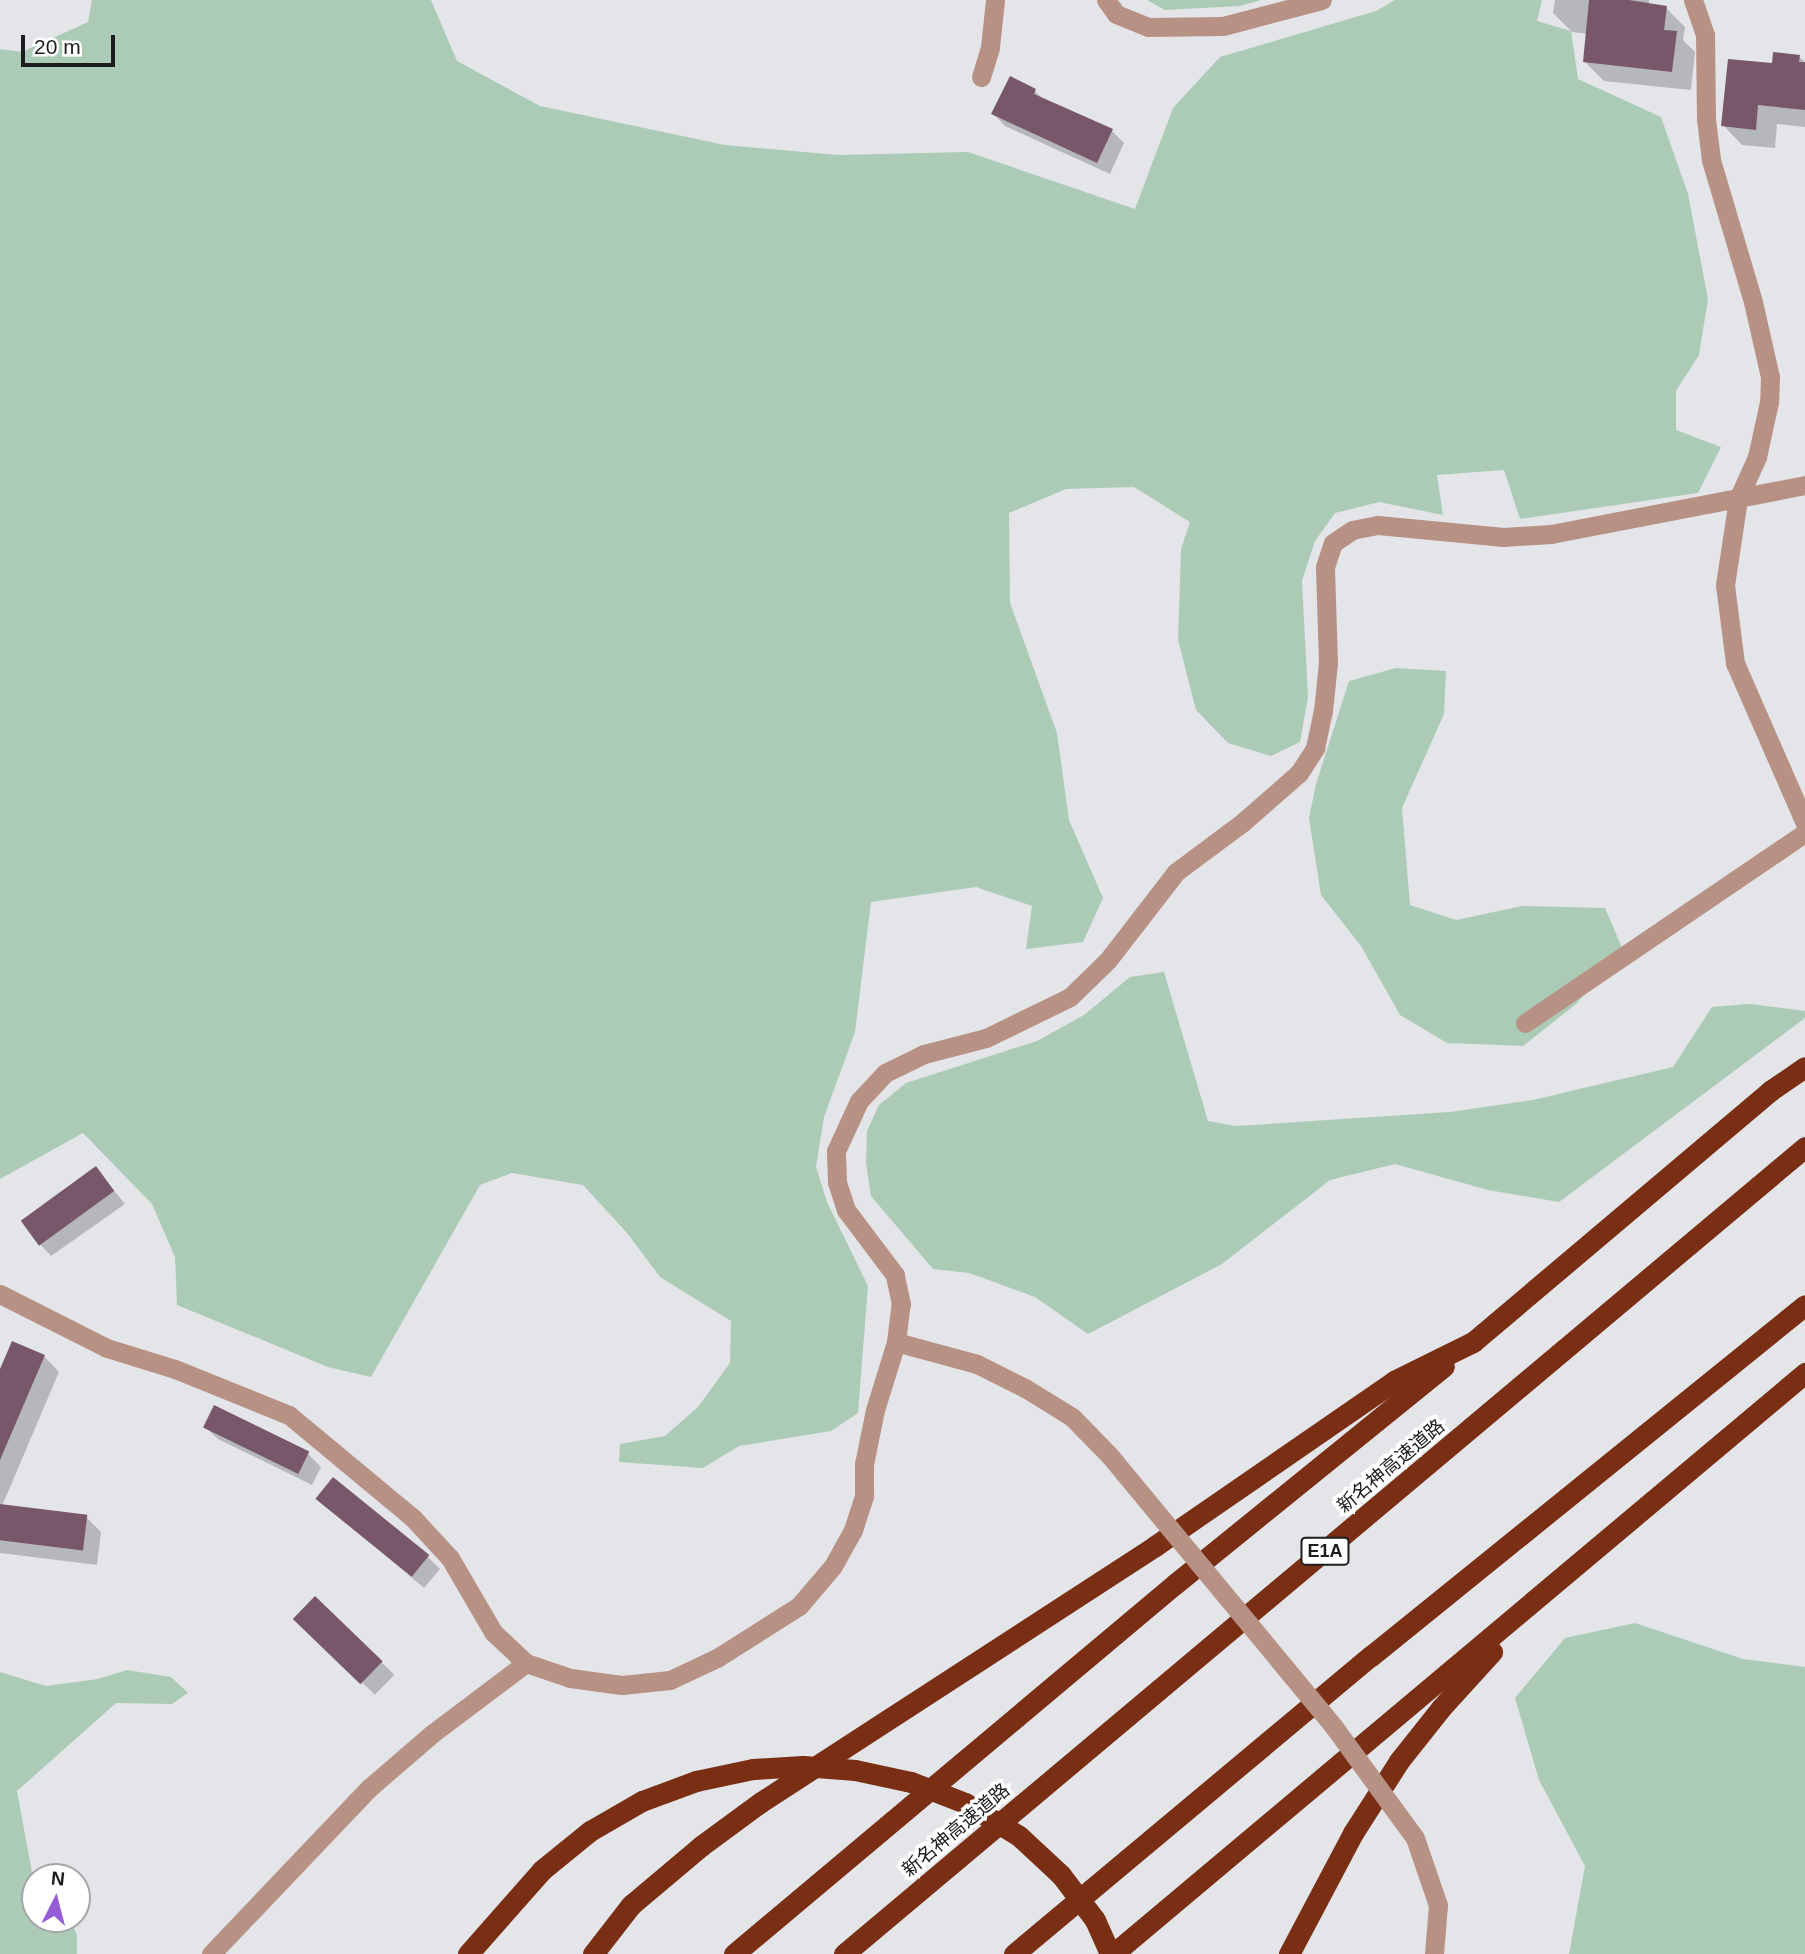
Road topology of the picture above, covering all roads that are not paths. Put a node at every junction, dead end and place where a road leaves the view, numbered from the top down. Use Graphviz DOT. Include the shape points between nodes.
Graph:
graph roads {
  1 [pos="995,0"];
  2 [pos="1106,0"];
  3 [pos="1322,0"];
  4 [pos="1693,0"];
  5 [pos="981,77"];
  6 [pos="1805,485"];
  7 [pos="1738,499"];
  8 [pos="1805,823"];
  9 [pos="1805,833"];
  10 [pos="1525,1023"];
  11 [pos="1805,1067"];
  12 [pos="1805,1147"];
  13 [pos="0,1294"];
  14 [pos="1805,1305"];
  15 [pos="896,1342"];
  16 [pos="1473,1342"];
  17 [pos="1805,1373"];
  18 [pos="1594,1553"];
  19 [pos="526,1663"];
  20 [pos="211,1954"];
  21 [pos="468,1954"];
  22 [pos="593,1954"];
  23 [pos="734,1954"];
  24 [pos="844,1954"];
  25 [pos="1014,1954"];
  26 [pos="1112,1954"];
  27 [pos="1289,1954"];
  28 [pos="1434,1954"];
  1 -- 5 [label="street"];
  2 -- 3 [label="street" via="1115,14 1148,27 1223,26"];
  4 -- 7 [label="street" via="1705,35 1711,160 1770,377 1757,457"];
  6 -- 7 [label="street"];
  7 -- 8 [label="street" via="1725,584 1735,663"];
  7 -- 15 [label="street" via="1551,534 1503,537 1378,525 1352,530 1334,543 1325,567 1328,663 1323,711 1315,748 1299,773 1176,872 1108,960 1070,997 986,1038 924,1054 886,1073 859,1101 836,1152 837,1182 846,1210 895,1275 901,1304"];
  9 -- 10 [label="street"];
  11 -- 16 [label="highway" via="1770,1091"];
  12 -- 24 [label="highway, 新名神高速道路 / E1A"];
  13 -- 19 [label="street" via="107,1348 175,1369 289,1415 412,1517 450,1558 493,1632"];
  14 -- 25 [label="highway" via="1371,1656"];
  15 -- 19 [label="street" via="875,1410 864,1464 864,1496 853,1530 833,1566 799,1606 716,1658 670,1680 622,1685 570,1678"];
  15 -- 28 [label="street, bridge" via="978,1364 1026,1388 1072,1417 1110,1456 1334,1727 1415,1838 1438,1905"];
  16 -- 22 [label="highway" via="1394,1381 1156,1546 761,1802 631,1905"];
  16 -- 23 [label="highway"];
  17 -- 18 [label="highway"];
  18 -- 26 [label="highway"];
  18 -- 27 [label="highway" via="1496,1648 1399,1761 1353,1833"];
  19 -- 20 [label="street" via="433,1732 369,1788"];
  21 -- 26 [label="highway, bridge" via="542,1870 590,1831 642,1801 696,1781 753,1769 803,1766 855,1769 911,1782 965,1803 1019,1836 1061,1875 1095,1920"];
}
